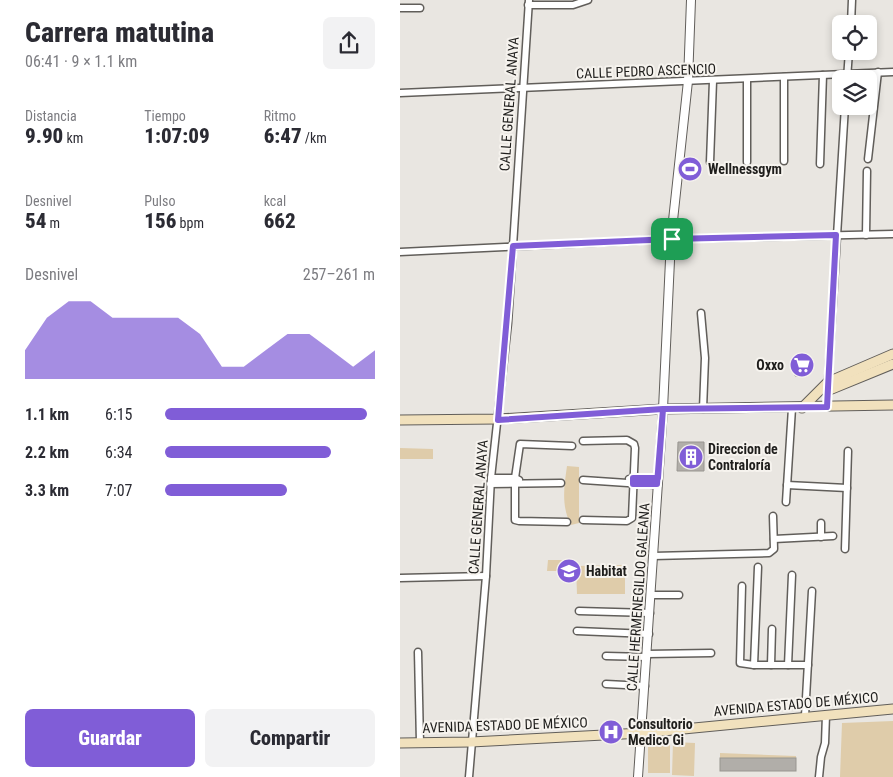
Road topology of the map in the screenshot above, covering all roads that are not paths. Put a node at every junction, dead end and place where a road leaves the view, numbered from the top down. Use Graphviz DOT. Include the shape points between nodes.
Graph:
graph roads {
  1 [pos="588,0"];
  2 [pos="691,0"];
  3 [pos="852,0"];
  4 [pos="528,2"];
  5 [pos="400,8"];
  6 [pos="420,8"];
  7 [pos="851,15"];
  8 [pos="878,72"];
  9 [pos="893,72"];
  10 [pos="823,76"];
  11 [pos="832,76"];
  12 [pos="784,77"];
  13 [pos="748,79"];
  14 [pos="688,81"];
  15 [pos="713,81"];
  16 [pos="522,88"];
  17 [pos="400,93"];
  18 [pos="844,115"];
  19 [pos="868,159"];
  20 [pos="784,161"];
  21 [pos="710,162"];
  22 [pos="747,162"];
  23 [pos="820,164"];
  24 [pos="867,170"];
  25 [pos="893,234"];
  26 [pos="836,235"];
  27 [pos="866,236"];
  28 [pos="672,239"];
  29 [pos="513,246"];
  30 [pos="400,252"];
  31 [pos="701,313"];
  32 [pos="893,354"];
  33 [pos="893,364"];
  34 [pos="828,386"];
  35 [pos="893,405"];
  36 [pos="827,407"];
  37 [pos="792,408"];
  38 [pos="802,408"];
  39 [pos="663,409"];
  40 [pos="703,409"];
  41 [pos="400,420"];
  42 [pos="498,420"];
  43 [pos="583,441"];
  44 [pos="572,446"];
  45 [pos="848,451"];
  46 [pos="584,480"];
  47 [pos="490,481"];
  48 [pos="515,481"];
  49 [pos="633,481"];
  50 [pos="658,481"];
  51 [pos="561,483"];
  52 [pos="787,485"];
  53 [pos="847,488"];
  54 [pos="786,502"];
  55 [pos="773,516"];
  56 [pos="583,520"];
  57 [pos="567,522"];
  58 [pos="821,523"];
  59 [pos="833,536"];
  60 [pos="821,537"];
  61 [pos="774,538"];
  62 [pos="845,549"];
  63 [pos="653,556"];
  64 [pos="758,567"];
  65 [pos="792,575"];
  66 [pos="486,576"];
  67 [pos="400,578"];
  68 [pos="742,586"];
  69 [pos="812,591"];
  70 [pos="651,595"];
  71 [pos="679,595"];
  72 [pos="579,611"];
  73 [pos="650,613"];
  74 [pos="772,629"];
  75 [pos="577,631"];
  76 [pos="649,634"];
  77 [pos="418,652"];
  78 [pos="711,653"];
  79 [pos="647,655"];
  80 [pos="606,656"];
  81 [pos="754,665"];
  82 [pos="771,665"];
  83 [pos="788,665"];
  84 [pos="808,665"];
  85 [pos="606,684"];
  86 [pos="645,686"];
  87 [pos="893,709"];
  88 [pos="826,715"];
  89 [pos="805,716"];
  90 [pos="642,733"];
  91 [pos="471,742"];
  92 [pos="400,743"];
  93 [pos="420,743"];
  94 [pos="469,777"];
  95 [pos="638,777"];
  96 [pos="819,777"];
  1 -- 4 [label="street" via="573,5"];
  2 -- 14 [label="street, CALLE HERMENEGILDO GALEANA"];
  3 -- 7 [label="street"];
  4 -- 16 [label="street, CALLE GENERAL ANAYA"];
  5 -- 6 [label="street"];
  8 -- 9 [label="street, CALLE PEDRO ASCENCIO"];
  8 -- 19 [label="street"];
  10 -- 11 [label="street, CALLE PEDRO ASCENCIO"];
  10 -- 12 [label="street, CALLE PEDRO ASCENCIO"];
  10 -- 23 [label="street"];
  12 -- 13 [label="street, CALLE PEDRO ASCENCIO"];
  12 -- 20 [label="street"];
  13 -- 15 [label="street, CALLE PEDRO ASCENCIO"];
  13 -- 22 [label="street"];
  14 -- 15 [label="street, CALLE PEDRO ASCENCIO"];
  14 -- 16 [label="street, CALLE PEDRO ASCENCIO"];
  14 -- 28 [label="street, CALLE HERMENEGILDO GALEANA"];
  15 -- 21 [label="street"];
  16 -- 17 [label="street, CALLE PEDRO ASCENCIO"];
  16 -- 29 [label="street, CALLE GENERAL ANAYA"];
  18 -- 26 [label="street"];
  24 -- 27 [label="street"];
  25 -- 27 [label="street"];
  26 -- 27 [label="street"];
  26 -- 28 [label="street"];
  26 -- 34 [label="street"];
  28 -- 29 [label="street"];
  28 -- 39 [label="street, CALLE HERMENEGILDO GALEANA"];
  29 -- 30 [label="street"];
  29 -- 42 [label="street, CALLE GENERAL ANAYA"];
  31 -- 40 [label="street" via="705,351"];
  32 -- 34 [label="main road"];
  33 -- 34 [label="main road"];
  34 -- 36 [label="main road"];
  34 -- 38 [label="main road"];
  35 -- 36 [label="main road"];
  36 -- 38 [label="main road"];
  37 -- 38 [label="main road"];
  37 -- 40 [label="main road"];
  37 -- 52 [label="street"];
  39 -- 40 [label="main road"];
  39 -- 42 [label="main road"];
  39 -- 50 [label="street, CALLE HERMENEGILDO GALEANA"];
  41 -- 42 [label="main road"];
  42 -- 47 [label="street, CALLE GENERAL ANAYA"];
  43 -- 49 [label="street" via="631,442 635,448"];
  44 -- 48 [label="street" via="520,444"];
  45 -- 53 [label="street"];
  46 -- 49 [label="street"];
  47 -- 48 [label="street"];
  47 -- 66 [label="street, CALLE GENERAL ANAYA"];
  48 -- 51 [label="street"];
  48 -- 57 [label="street" via="514,517 517,521"];
  49 -- 50 [label="street"];
  49 -- 56 [label="street" via="633,516 630,520"];
  50 -- 63 [label="street, CALLE HERMENEGILDO GALEANA"];
  52 -- 53 [label="street"];
  52 -- 54 [label="street"];
  53 -- 62 [label="street"];
  55 -- 61 [label="street"];
  58 -- 60 [label="street"];
  59 -- 60 [label="street"];
  60 -- 61 [label="street"];
  61 -- 63 [label="street" via="774,549 769,553"];
  63 -- 70 [label="street, CALLE HERMENEGILDO GALEANA"];
  64 -- 81 [label="street"];
  65 -- 83 [label="street"];
  66 -- 67 [label="street"];
  66 -- 91 [label="street, CALLE GENERAL ANAYA"];
  68 -- 81 [label="street" via="739,660"];
  69 -- 84 [label="street"];
  70 -- 71 [label="street"];
  70 -- 73 [label="street, CALLE HERMENEGILDO GALEANA"];
  72 -- 73 [label="street"];
  73 -- 76 [label="street, CALLE HERMENEGILDO GALEANA"];
  74 -- 82 [label="street"];
  75 -- 76 [label="street"];
  76 -- 79 [label="street, CALLE HERMENEGILDO GALEANA"];
  77 -- 93 [label="street"];
  78 -- 79 [label="street"];
  79 -- 80 [label="street"];
  79 -- 86 [label="street, CALLE HERMENEGILDO GALEANA"];
  81 -- 82 [label="street"];
  82 -- 83 [label="street"];
  83 -- 84 [label="street"];
  84 -- 89 [label="street"];
  85 -- 86 [label="street"];
  86 -- 90 [label="street, CALLE HERMENEGILDO GALEANA"];
  87 -- 88 [label="main road, AVENIDA ESTADO DE MÉXICO"];
  88 -- 89 [label="main road, AVENIDA ESTADO DE MÉXICO"];
  88 -- 96 [label="street"];
  89 -- 90 [label="main road, AVENIDA ESTADO DE MÉXICO"];
  90 -- 91 [label="main road, AVENIDA ESTADO DE MÉXICO"];
  90 -- 95 [label="street, CALLE HERMENEGILDO GALEANA"];
  91 -- 93 [label="main road, AVENIDA ESTADO DE MÉXICO"];
  91 -- 94 [label="street, CALLE GENERAL ANAYA"];
  92 -- 93 [label="main road, AVENIDA ESTADO DE MÉXICO"];
}
